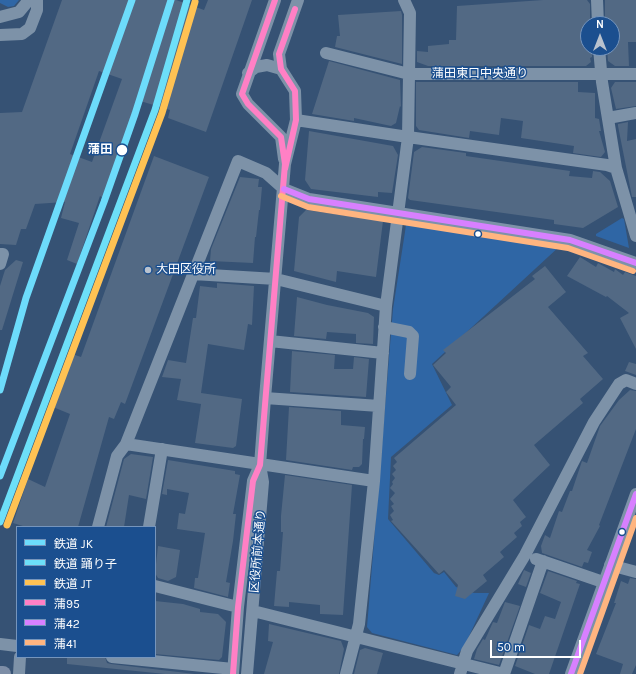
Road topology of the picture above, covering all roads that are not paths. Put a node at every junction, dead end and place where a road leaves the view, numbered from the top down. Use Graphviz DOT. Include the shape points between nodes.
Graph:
graph roads {
  1 [pos="29,0"];
  2 [pos="37,0"];
  3 [pos="275,0"];
  4 [pos="298,0"];
  5 [pos="404,0"];
  6 [pos="597,0"];
  7 [pos="1,16"];
  8 [pos="598,16"];
  9 [pos="0,35"];
  10 [pos="326,53"];
  11 [pos="601,56"];
  12 [pos="281,69"];
  13 [pos="248,73"];
  14 [pos="409,74"];
  15 [pos="602,74"];
  16 [pos="636,74"];
  17 [pos="636,113"];
  18 [pos="608,118"];
  19 [pos="296,120"];
  20 [pos="408,137"];
  21 [pos="285,164"];
  22 [pos="616,168"];
  23 [pos="284,189"];
  24 [pos="633,211"];
  25 [pos="398,213"];
  26 [pos="636,236"];
  27 [pos="0,254"];
  28 [pos="636,263"];
  29 [pos="0,264"];
  30 [pos="193,274"];
  31 [pos="276,279"];
  32 [pos="386,306"];
  33 [pos="384,327"];
  34 [pos="270,341"];
  35 [pos="383,353"];
  36 [pos="410,374"];
  37 [pos="636,384"];
  38 [pos="265,398"];
  39 [pos="379,406"];
  40 [pos="126,444"];
  41 [pos="162,449"];
  42 [pos="260,464"];
  43 [pos="374,481"];
  44 [pos="636,494"];
  45 [pos="98,526"];
  46 [pos="149,526"];
  47 [pos="525,555"];
  48 [pos="542,561"];
  49 [pos="610,565"];
  50 [pos="636,572"];
  51 [pos="603,582"];
  52 [pos="156,586"];
  53 [pos="238,607"];
  54 [pos="252,611"];
  55 [pos="356,636"];
  56 [pos="0,644"];
  57 [pos="16,646"];
  58 [pos="20,658"];
  59 [pos="120,658"];
  60 [pos="462,669"];
  61 [pos="233,672"];
  62 [pos="19,674"];
  63 [pos="247,674"];
  64 [pos="346,674"];
  65 [pos="504,674"];
  66 [pos="571,674"];
  1 -- 7 [label="street" via="19,12"];
  2 -- 9 [label="street" via="37,10 30,28 22,34"];
  3 -- 13 [label="street"];
  4 -- 12 [label="street" via="279,54"];
  5 -- 14 [label="street" via="410,13"];
  6 -- 8 [label="street"];
  10 -- 14 [label="street, 蒲田東口中央通り"];
  11 -- 15 [label="street"];
  12 -- 13 [label="street" via="266,65 256,66"];
  12 -- 19 [label="street" via="295,91"];
  13 -- 21 [label="street" via="242,94 248,104 281,137"];
  14 -- 15 [label="street, 蒲田東口中央通り"];
  14 -- 20 [label="street"];
  15 -- 16 [label="street, 蒲田東口中央通り"];
  15 -- 18 [label="street"];
  17 -- 18 [label="street"];
  18 -- 22 [label="street"];
  19 -- 20 [label="street"];
  19 -- 21 [label="street"];
  20 -- 22 [label="street"];
  20 -- 25 [label="street"];
  21 -- 23 [label="street"];
  22 -- 24 [label="street"];
  23 -- 25 [label="street" via="309,199"];
  23 -- 30 [label="street" via="266,173 238,161"];
  23 -- 31 [label="street"];
  24 -- 26 [label="street"];
  25 -- 28 [label="street" via="570,240"];
  25 -- 32 [label="street"];
  27 -- 29 [label="street" via="4,254"];
  30 -- 31 [label="street"];
  30 -- 40 [label="street"];
  31 -- 32 [label="street"];
  31 -- 34 [label="street"];
  32 -- 33 [label="street"];
  33 -- 35 [label="street"];
  33 -- 36 [label="street" via="409,332 413,336"];
  34 -- 35 [label="street"];
  34 -- 38 [label="street"];
  35 -- 39 [label="street"];
  37 -- 47 [label="street" via="626,380 619,384 594,422"];
  38 -- 39 [label="street"];
  38 -- 42 [label="street"];
  39 -- 43 [label="street"];
  40 -- 41 [label="street"];
  40 -- 45 [label="street" via="117,456"];
  41 -- 42 [label="street"];
  41 -- 46 [label="street"];
  42 -- 43 [label="street"];
  42 -- 53 [label="street, 区役所前本通り" via="252,481"];
  42 -- 54 [label="street, 区役所前本通り" via="263,482"];
  43 -- 55 [label="street"];
  44 -- 49 [label="street"];
  47 -- 48 [label="street"];
  47 -- 60 [label="street" via="467,652"];
  48 -- 51 [label="street"];
  48 -- 65 [label="street"];
  49 -- 50 [label="street"];
  49 -- 51 [label="street"];
  51 -- 66 [label="street"];
  52 -- 53 [label="street"];
  53 -- 61 [label="street, 区役所前本通り"];
  54 -- 55 [label="street"];
  54 -- 63 [label="street, 区役所前本通り"];
  55 -- 60 [label="street"];
  55 -- 64 [label="street"];
  56 -- 57 [label="street"];
  58 -- 62 [label="street"];
  59 -- 61 [label="street"];
  60 -- 65 [label="street"];
}
